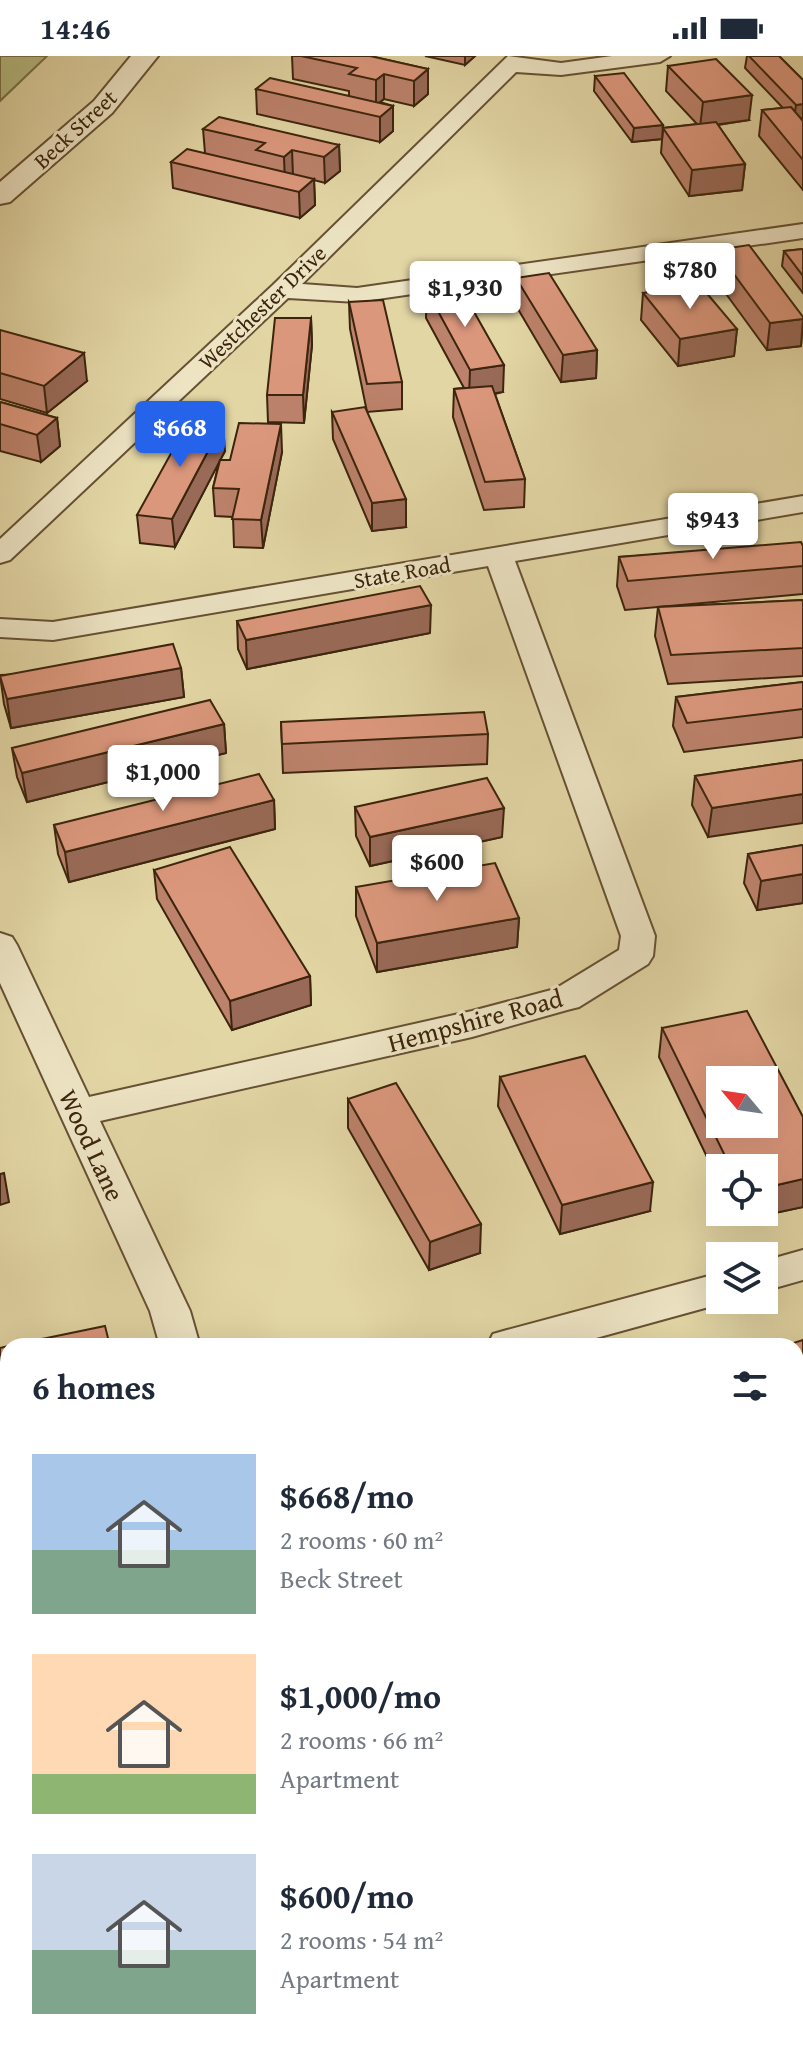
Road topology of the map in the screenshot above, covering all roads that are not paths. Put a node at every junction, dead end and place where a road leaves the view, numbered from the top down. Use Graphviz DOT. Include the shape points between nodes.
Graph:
graph roads {
  1 [pos="145,56"];
  2 [pos="660,56"];
  3 [pos="515,60"];
  4 [pos="0,196"];
  5 [pos="803,231"];
  6 [pos="282,290"];
  7 [pos="803,504"];
  8 [pos="0,554"];
  9 [pos="498,555"];
  10 [pos="0,628"];
  11 [pos="0,945"];
  12 [pos="77,1113"];
  13 [pos="803,1265"];
  14 [pos="778,1272"];
  15 [pos="706,1293"];
  16 [pos="178,1338"];
  17 [pos="537,1338"];
  1 -- 4 [label="street, Beck Street" via="103,107"];
  2 -- 3 [label="lane" via="561,69"];
  3 -- 6 [label="lane, Westchester Drive"];
  5 -- 6 [label="lane" via="357,295"];
  6 -- 8 [label="lane, Westchester Drive"];
  7 -- 9 [label="lane, State Road"];
  9 -- 10 [label="lane, State Road" via="53,631"];
  9 -- 12 [label="lane, Hempshire Road" via="638,936 636,956 567,998"];
  11 -- 12 [label="lane, Wood Lane"];
  12 -- 16 [label="lane, Wood Lane"];
  13 -- 14 [label="lane"];
  15 -- 17 [label="lane"];
}
